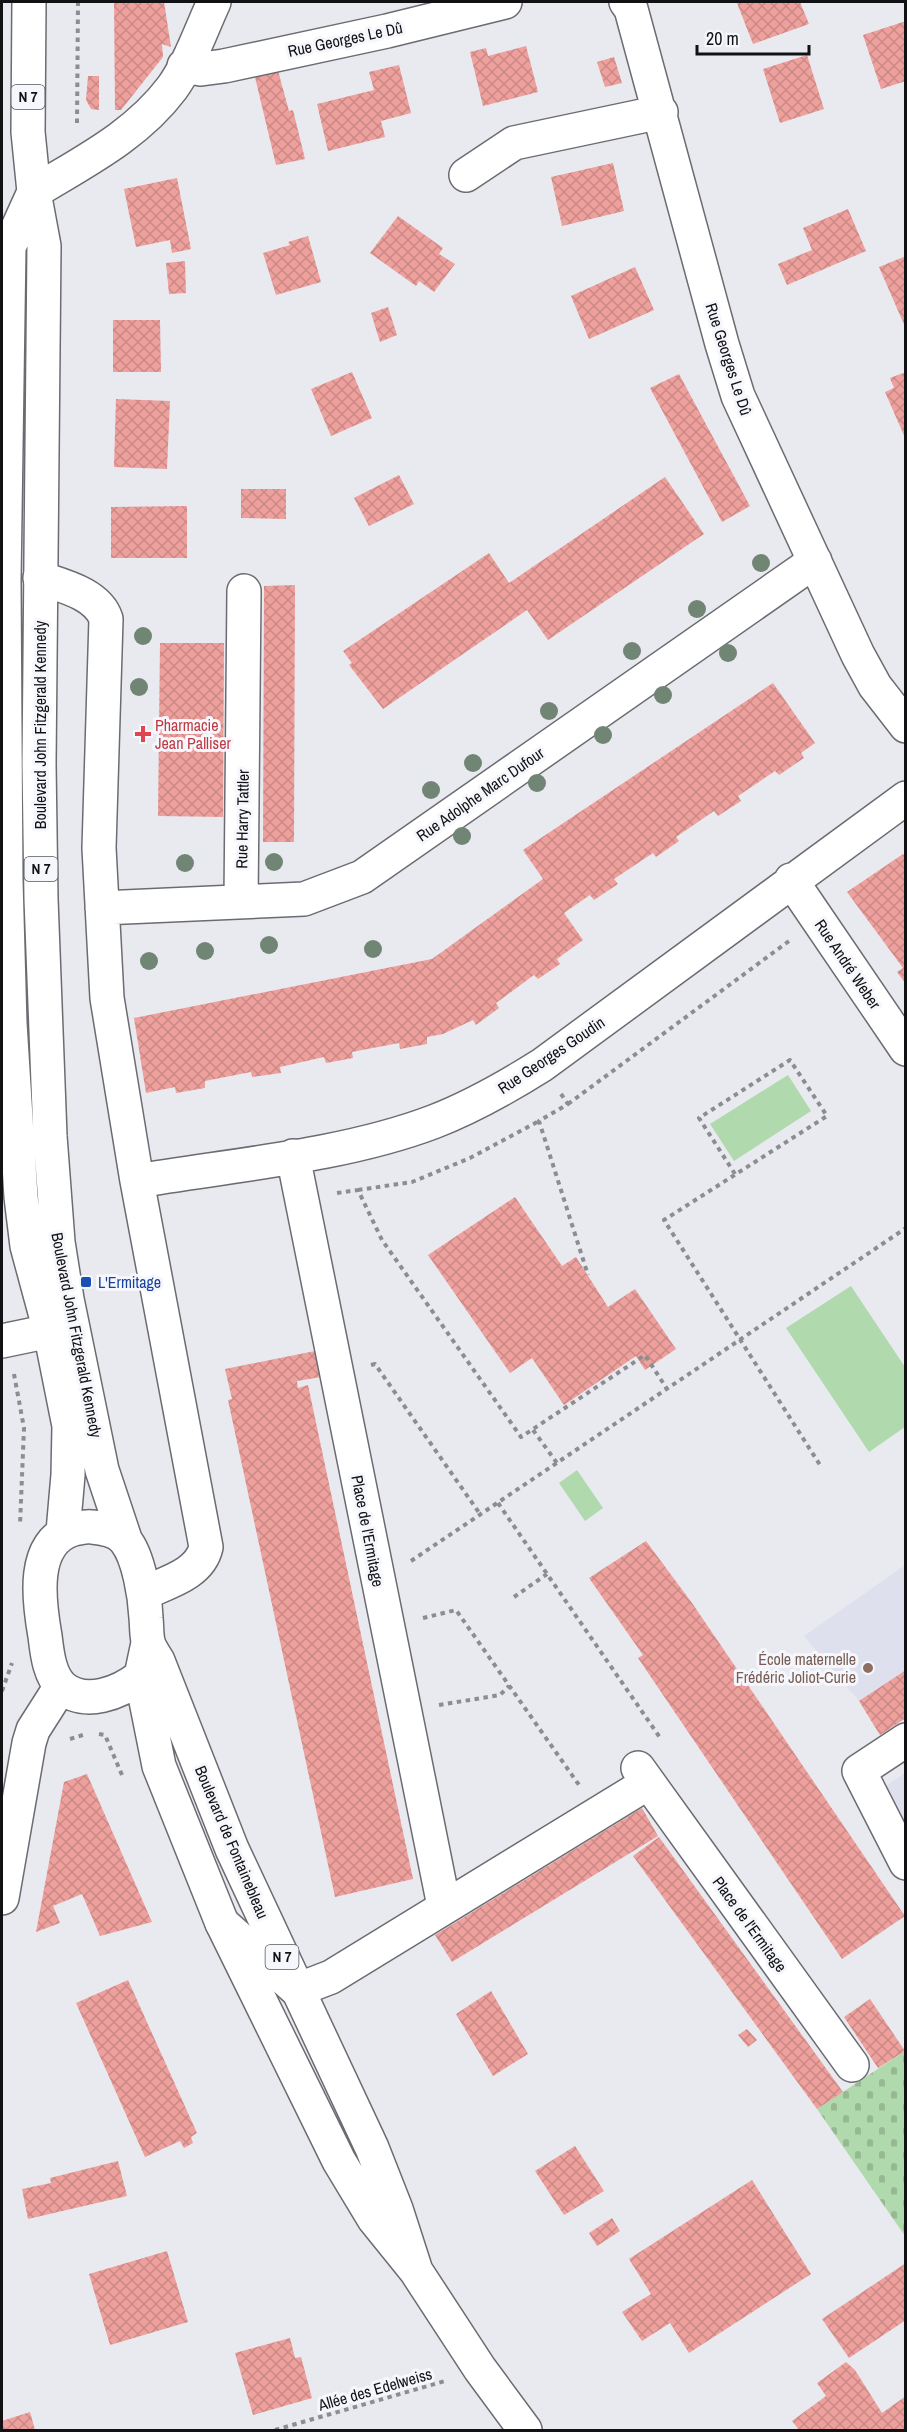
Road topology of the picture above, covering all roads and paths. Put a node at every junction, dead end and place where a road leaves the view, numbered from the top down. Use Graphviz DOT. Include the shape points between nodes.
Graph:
graph roads {
  1 [pos="29,2"];
  2 [pos="214,2"];
  3 [pos="505,2"];
  4 [pos="626,2"];
  5 [pos="184,66"];
  6 [pos="661,112"];
  7 [pos="466,175"];
  8 [pos="34,192"];
  9 [pos="815,561"];
  10 [pos="40,578"];
  11 [pos="244,591"];
  12 [pos="3,632"];
  13 [pos="906,726"];
  14 [pos="906,798"];
  15 [pos="4,880"];
  16 [pos="791,880"];
  17 [pos="241,902"];
  18 [pos="102,908"];
  19 [pos="818,920"];
  20 [pos="906,1049"];
  21 [pos="542,1065"];
  22 [pos="567,1104"];
  23 [pos="539,1121"];
  24 [pos="293,1155"];
  25 [pos="735,1174"];
  26 [pos="137,1181"];
  27 [pos="358,1190"];
  28 [pos="11,1199"];
  29 [pos="301,1199"];
  30 [pos="906,1228"];
  31 [pos="588,1275"];
  32 [pos="50,1331"];
  33 [pos="4,1340"];
  34 [pos="739,1340"];
  35 [pos="337,1374"];
  36 [pos="667,1389"];
  37 [pos="533,1430"];
  38 [pos="557,1462"];
  39 [pos="820,1465"];
  40 [pos="480,1514"];
  41 [pos="20,1532"];
  42 [pos="63,1532"];
  43 [pos="125,1539"];
  44 [pos="548,1574"];
  45 [pos="379,1583"];
  46 [pos="144,1593"];
  47 [pos="514,1597"];
  48 [pos="387,1626"];
  49 [pos="148,1643"];
  50 [pos="16,1652"];
  51 [pos="141,1676"];
  52 [pos="61,1686"];
  53 [pos="509,1686"];
  54 [pos="2,1690"];
  55 [pos="404,1711"];
  56 [pos="906,1740"];
  57 [pos="599,1813"];
  58 [pos="906,1863"];
  59 [pos="2,1898"];
  60 [pos="444,1906"];
  61 [pos="222,1923"];
  62 [pos="297,1990"];
  63 [pos="852,2065"];
  64 [pos="416,2271"];
  65 [pos="480,2369"];
  66 [pos="276,2430"];
  67 [pos="525,2430"];
  1 -- 8 [label="main road, Boulevard John Fitzgerald Kennedy / N 7" via="28,132"];
  2 -- 5 [label="main road"];
  3 -- 5 [label="main road, Rue Georges Le Dû" via="224,66"];
  4 -- 6 [label="main road, Rue Georges Le Dû"];
  5 -- 8 [label="main road" via="165,96 114,144"];
  6 -- 7 [label="main road" via="514,143"];
  6 -- 9 [label="main road, Rue Georges Le Dû" via="738,396"];
  8 -- 10 [label="main road, Boulevard John Fitzgerald Kennedy / N 7" via="44,246"];
  8 -- 12 [label="main road, Boulevard John Fitzgerald Kennedy / N 7" via="9,247"];
  9 -- 13 [label="main road, Rue Georges Le Dû" via="875,686"];
  9 -- 17 [label="main road, Rue Adolphe Marc Dufour" via="362,877 304,899"];
  10 -- 18 [label="main road" via="94,600 106,619 99,848"];
  10 -- 43 [label="main road, Boulevard John Fitzgerald Kennedy / N 7" via="41,899 58,1242 102,1470"];
  11 -- 17 [label="main road, Rue Harry Tattler"];
  12 -- 15 [label="main road, Boulevard John Fitzgerald Kennedy / N 7"];
  14 -- 16 [label="main road, Rue Georges Goudin"];
  15 -- 28 [label="main road, Boulevard John Fitzgerald Kennedy / N 7"];
  16 -- 19 [label="main road, Rue André Weber"];
  16 -- 21 [label="main road, Rue Georges Goudin"];
  17 -- 18 [label="main road, Rue Adolphe Marc Dufour"];
  18 -- 26 [label="main road" via="107,998"];
  19 -- 20 [label="main road, Rue André Weber"];
  19 -- 22 [label="path"];
  21 -- 22 [label="path"];
  21 -- 24 [label="main road, Rue Georges Goudin" via="487,1099 432,1123 370,1141"];
  22 -- 23 [label="path"];
  23 -- 27 [label="path" via="470,1158 412,1182"];
  23 -- 31 [label="path"];
  24 -- 26 [label="main road, Rue Georges Goudin"];
  24 -- 29 [label="main road, Place de l'Ermitage"];
  25 -- 25 [label="path" via="827,1116 789,1060 699,1118"];
  25 -- 34 [label="path" via="664,1220"];
  26 -- 46 [label="main road" via="206,1547 203,1560 194,1569"];
  27 -- 29 [label="path"];
  27 -- 37 [label="path" via="382,1240 521,1437"];
  28 -- 32 [label="main road, Boulevard John Fitzgerald Kennedy / N 7"];
  29 -- 35 [label="main road, Place de l'Ermitage" via="302,1262"];
  30 -- 34 [label="path"];
  32 -- 33 [label="main road"];
  32 -- 42 [label="main road, Boulevard John Fitzgerald Kennedy / N 7" via="69,1426"];
  33 -- 41 [label="path" via="24,1428"];
  34 -- 36 [label="path"];
  34 -- 39 [label="path"];
  35 -- 40 [label="path" via="375,1364"];
  35 -- 45 [label="main road, Place de l'Ermitage"];
  36 -- 37 [label="path" via="645,1355"];
  36 -- 38 [label="path"];
  37 -- 38 [label="path"];
  38 -- 40 [label="path"];
  40 -- 45 [label="path"];
  42 -- 43 [label="main road" via="88,1526 107,1529"];
  42 -- 52 [label="main road" via="47,1552 40,1574 47,1652 51,1670"];
  43 -- 46 [label="main road, Boulevard John Fitzgerald Kennedy / N 7"];
  44 -- 47 [label="path"];
  45 -- 48 [label="main road, Place de l'Ermitage"];
  46 -- 49 [label="main road, Boulevard John Fitzgerald Kennedy / N 7"];
  48 -- 53 [label="path" via="456,1610"];
  48 -- 55 [label="main road, Place de l'Ermitage"];
  49 -- 51 [label="main road, Boulevard John Fitzgerald Kennedy / N 7"];
  49 -- 62 [label="main road, Boulevard de Fontainebleau / N 7" via="231,1849"];
  50 -- 54 [label="path"];
  51 -- 52 [label="main road" via="122,1689 99,1696 76,1695"];
  51 -- 61 [label="main road, Boulevard de Fontainebleau / N 7" via="159,1766"];
  52 -- 59 [label="main road" via="29,1743"];
  53 -- 55 [label="path" via="500,1695"];
  53 -- 57 [label="path"];
  55 -- 60 [label="main road, Place de l'Ermitage"];
  56 -- 58 [label="main road" via="859,1771"];
  57 -- 60 [label="main road, Place de l'Ermitage" via="499,1863"];
  57 -- 63 [label="main road, Place de l'Ermitage" via="643,1775"];
  60 -- 62 [label="main road, Place de l'Ermitage" via="331,1977"];
  61 -- 62 [label="main road"];
  61 -- 64 [label="main road, Boulevard de Fontainebleau / N 7" via="339,2162 374,2219"];
  62 -- 64 [label="main road, Boulevard de Fontainebleau / N 7" via="372,2148"];
  64 -- 65 [label="main road, Boulevard de Fontainebleau / N 7"];
  65 -- 66 [label="path, Allée des Edelweiss"];
  65 -- 67 [label="main road, Boulevard de Fontainebleau / N 7"];
}
